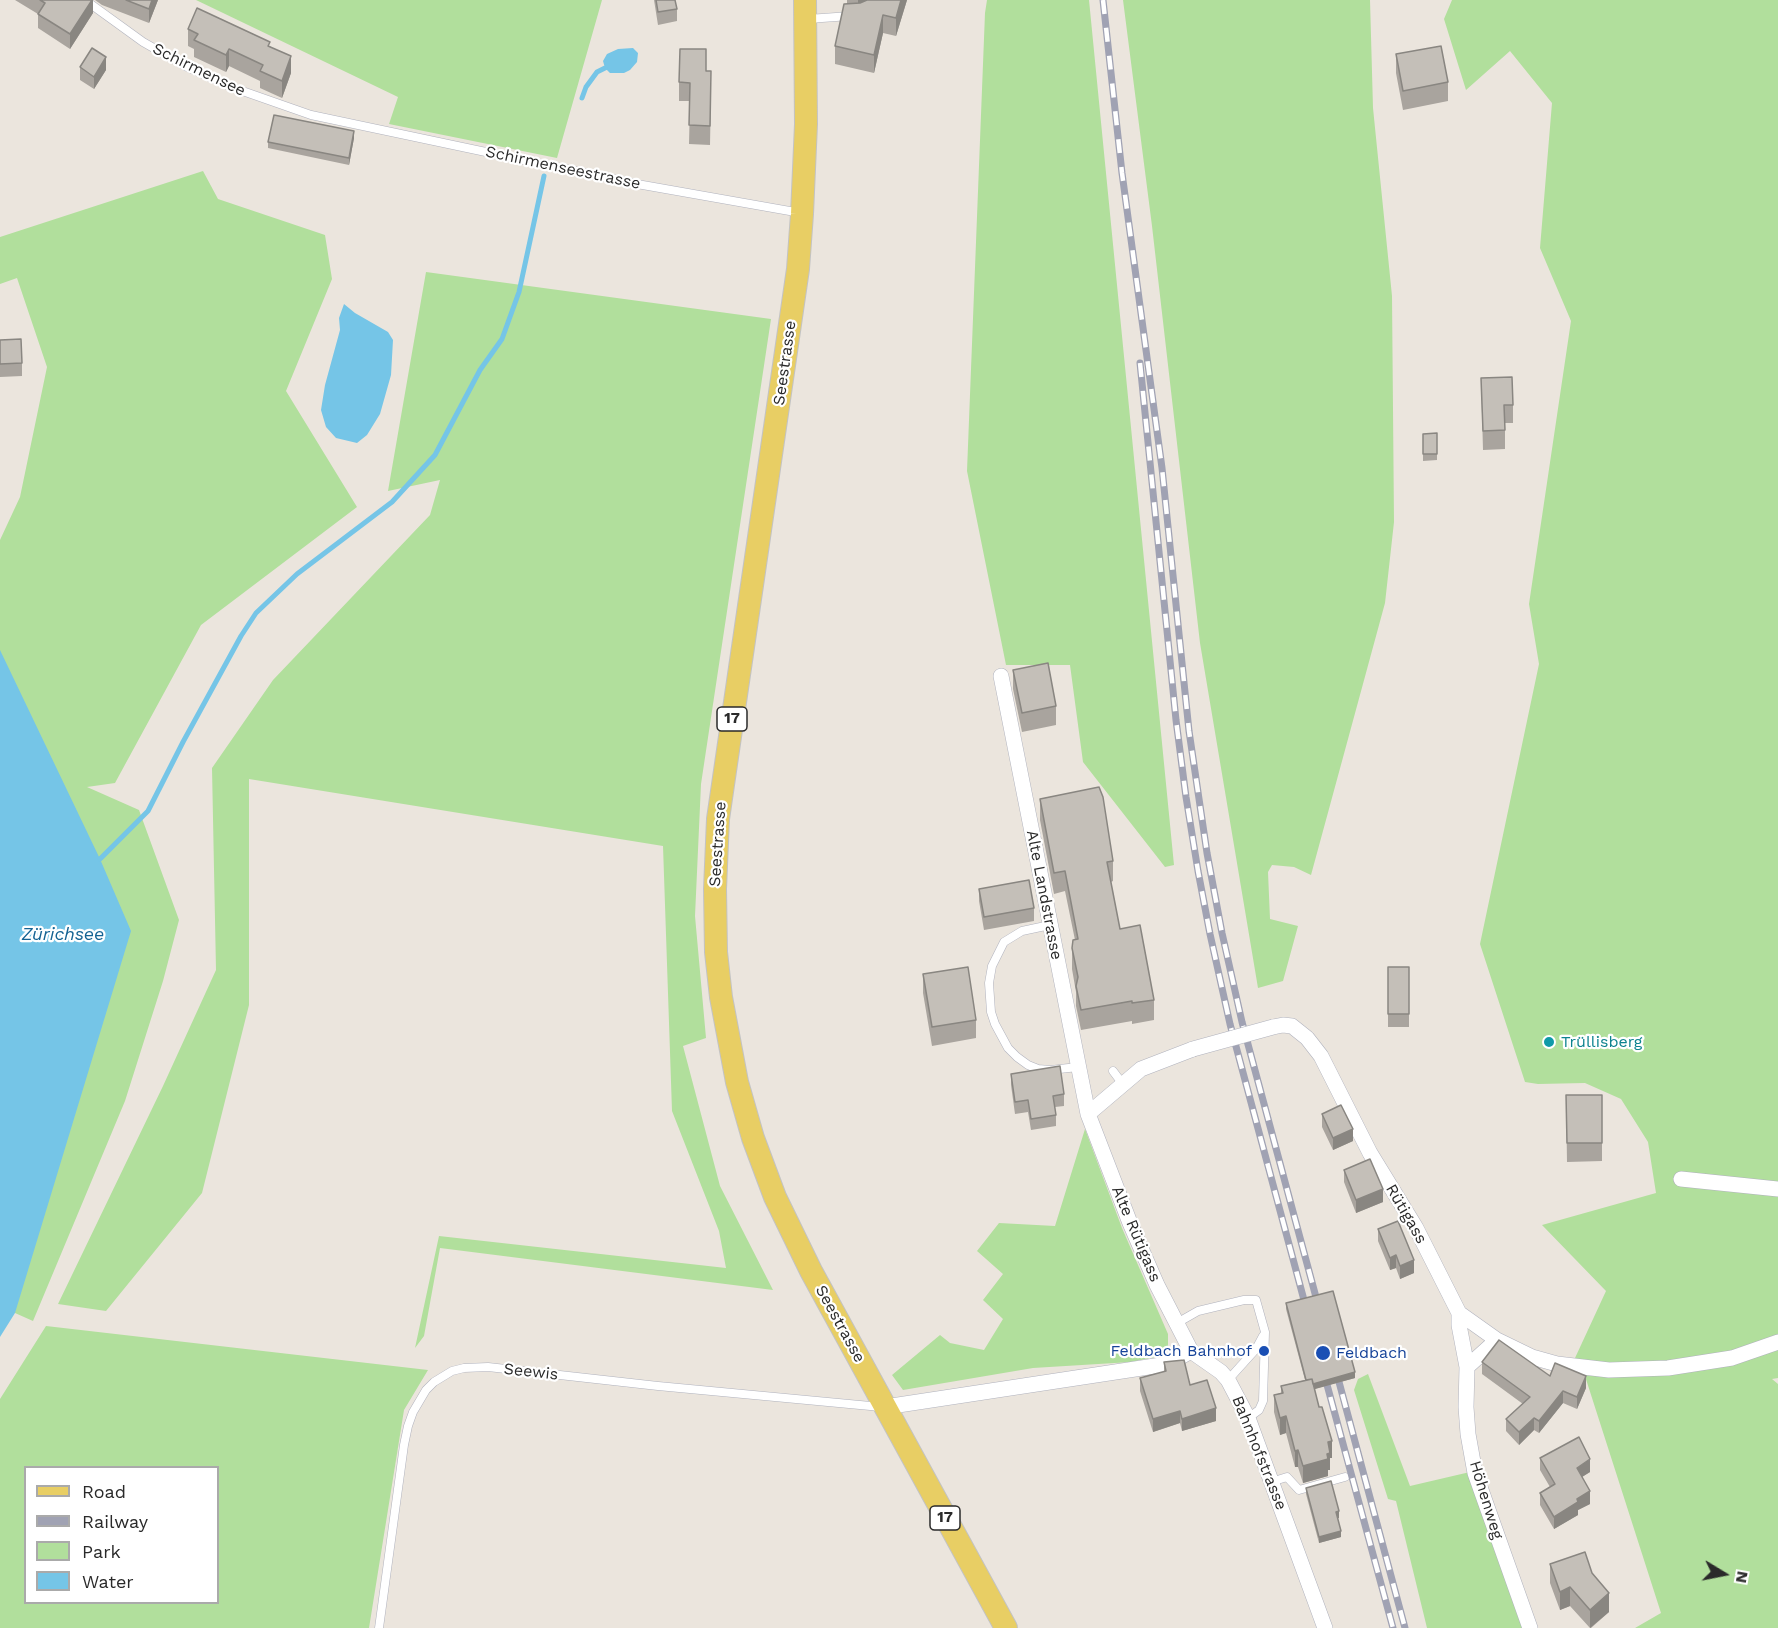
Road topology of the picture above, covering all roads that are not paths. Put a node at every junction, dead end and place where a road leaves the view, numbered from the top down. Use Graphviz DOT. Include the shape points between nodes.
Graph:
graph roads {
  1 [pos="85,0"];
  2 [pos="806,10"];
  3 [pos="859,15"];
  4 [pos="324,119"];
  5 [pos="802,214"];
  6 [pos="1001,676"];
  7 [pos="1050,925"];
  8 [pos="1078,1067"];
  9 [pos="1088,1114"];
  10 [pos="1681,1179"];
  11 [pos="1778,1189"];
  12 [pos="1459,1313"];
  13 [pos="1177,1323"];
  14 [pos="1265,1332"];
  15 [pos="1497,1340"];
  16 [pos="1778,1342"];
  17 [pos="1191,1351"];
  18 [pos="1467,1367"];
  19 [pos="1228,1380"];
  20 [pos="885,1407"];
  21 [pos="1248,1418"];
  22 [pos="1345,1478"];
  23 [pos="1271,1482"];
  24 [pos="379,1628"];
  25 [pos="1006,1628"];
  26 [pos="1325,1628"];
  27 [pos="1530,1628"];
  1 -- 4 [label="lane, Schirmensee" via="142,42 187,67"];
  2 -- 3 [label="lane"];
  2 -- 5 [label="main road, Seestrasse / 17"];
  4 -- 5 [label="lane, Schirmenseestrasse"];
  5 -- 20 [label="main road, Seestrasse / 17" via="789,333 718,819 716,952 737,1082 756,1148 811,1271"];
  6 -- 7 [label="street, Alte Landstrasse"];
  7 -- 8 [label="street, Alte Landstrasse"];
  7 -- 8 [label="lane" via="1022,931 1004,942 991,975 991,1012 1005,1043 1028,1065 1050,1070"];
  8 -- 9 [label="street, Alte Landstrasse"];
  9 -- 12 [label="street, Rütigass, bridge" via="1118,1077 1193,1049 1273,1027 1292,1026 1320,1056"];
  9 -- 13 [label="street, Alte Rütigass" via="1130,1223"];
  10 -- 11 [label="street"];
  12 -- 15 [label="street, Rütigass"];
  12 -- 18 [label="street, Höhenweg"];
  13 -- 14 [label="lane" via="1198,1311 1256,1300"];
  13 -- 17 [label="street, Alte Rütigass"];
  14 -- 19 [label="lane" via="1256,1349"];
  14 -- 21 [label="lane" via="1263,1401"];
  15 -- 16 [label="street, Rütigass" via="1557,1364 1618,1370 1668,1368 1732,1358"];
  15 -- 18 [label="street"];
  17 -- 19 [label="street, Bahnhofstrasse"];
  17 -- 20 [label="street" via="1168,1365"];
  18 -- 27 [label="street, Höhenweg" via="1468,1434 1475,1473"];
  19 -- 21 [label="street, Bahnhofstrasse"];
  20 -- 24 [label="lane, Seewis" via="488,1367 452,1371 426,1390 408,1426"];
  20 -- 25 [label="main road, Seestrasse / 17"];
  21 -- 23 [label="street, Bahnhofstrasse"];
  22 -- 23 [label="lane" via="1299,1490 1287,1476"];
  23 -- 26 [label="street, Bahnhofstrasse"];
}
